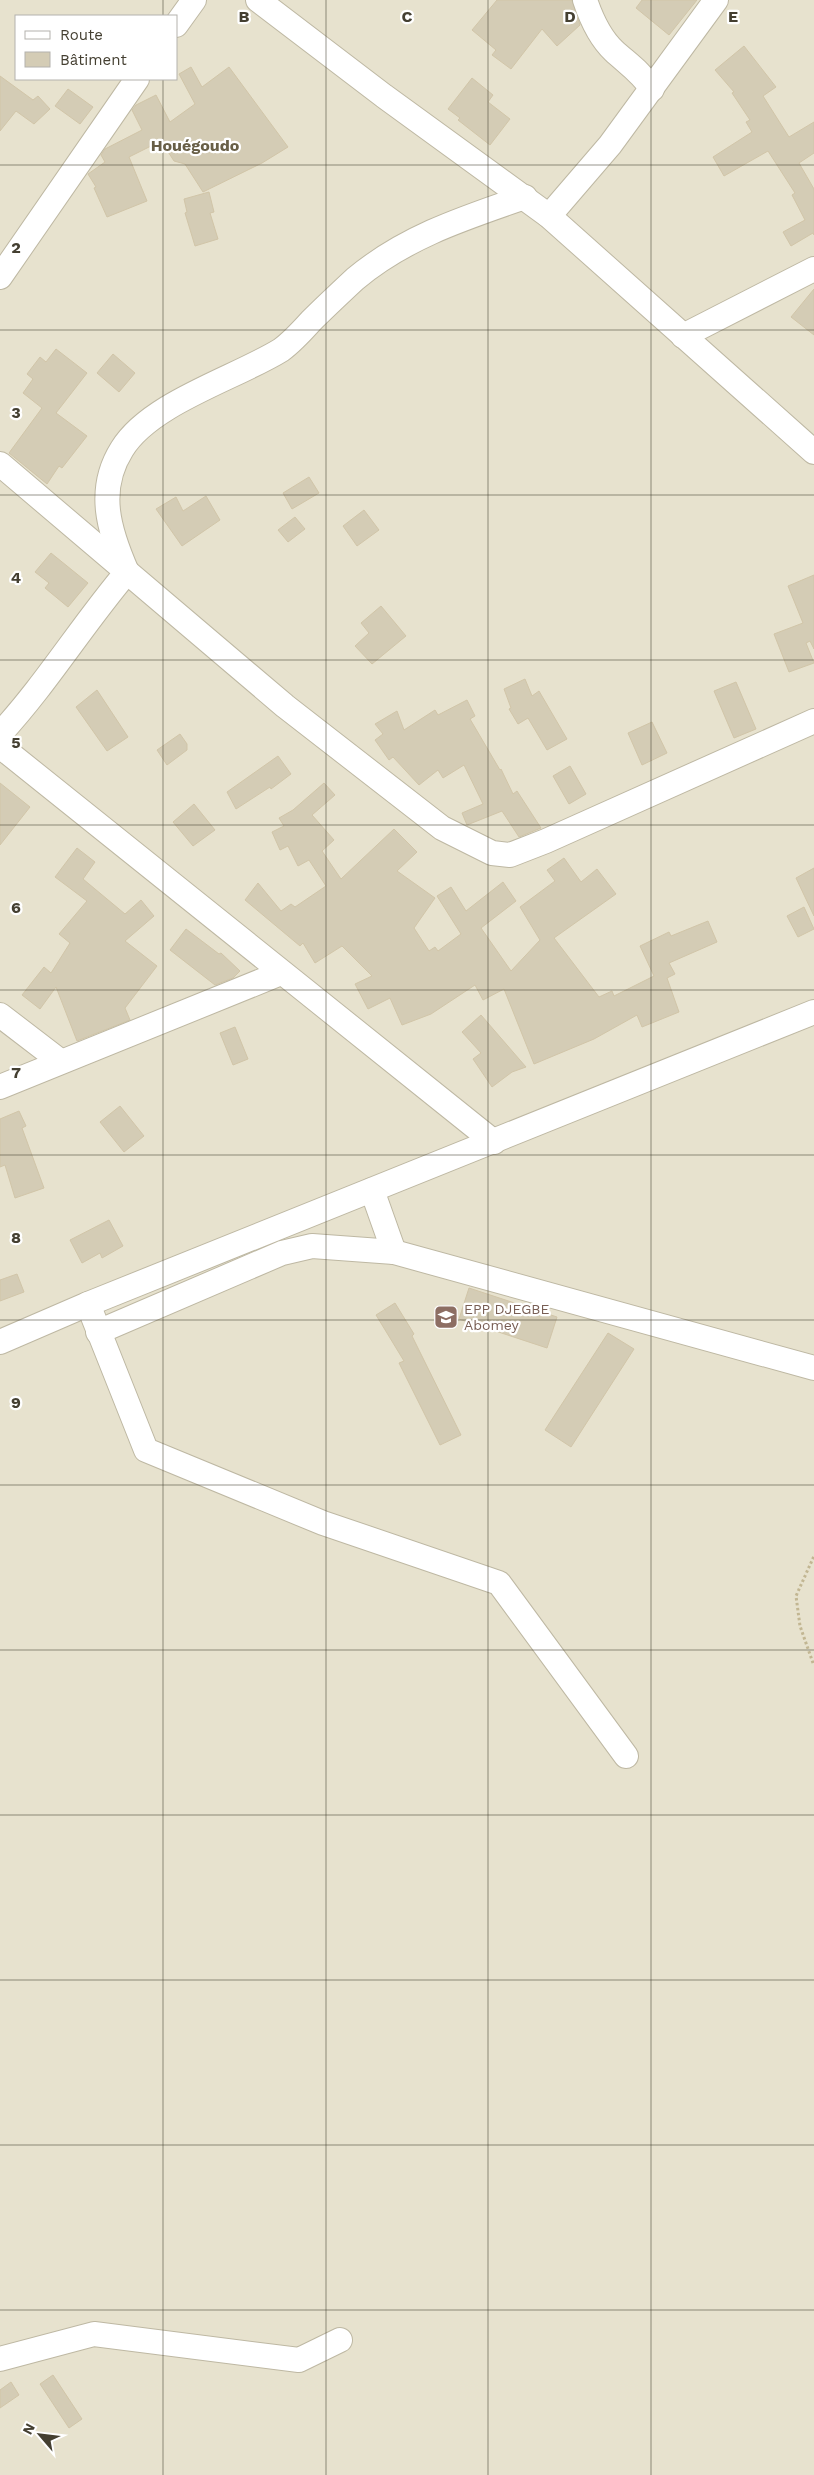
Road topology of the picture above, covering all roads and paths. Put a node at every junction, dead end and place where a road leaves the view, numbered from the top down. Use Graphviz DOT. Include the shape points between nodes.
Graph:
graph roads {
  1 [pos="194,0"];
  2 [pos="258,0"];
  3 [pos="585,0"];
  4 [pos="716,0"];
  5 [pos="178,22"];
  6 [pos="136,80"];
  7 [pos="652,89"];
  8 [pos="525,197"];
  9 [pos="550,216"];
  10 [pos="814,270"];
  11 [pos="0,277"];
  12 [pos="683,336"];
  13 [pos="814,452"];
  14 [pos="0,464"];
  15 [pos="127,572"];
  16 [pos="814,721"];
  17 [pos="0,734"];
  18 [pos="0,746"];
  19 [pos="281,973"];
  20 [pos="814,1012"];
  21 [pos="0,1015"];
  22 [pos="60,1061"];
  23 [pos="0,1087"];
  24 [pos="494,1142"];
  25 [pos="372,1190"];
  26 [pos="394,1252"];
  27 [pos="88,1304"];
  28 [pos="98,1332"];
  29 [pos="0,1342"];
  30 [pos="814,1368"];
  31 [pos="814,1556"];
  32 [pos="813,1663"];
  33 [pos="626,1756"];
  34 [pos="340,2340"];
  35 [pos="0,2359"];
  1 -- 5 [label="street"];
  2 -- 8 [label="street"];
  3 -- 7 [label="street" via="602,37 645,78"];
  4 -- 7 [label="street"];
  6 -- 11 [label="street"];
  7 -- 9 [label="street"];
  8 -- 9 [label="street"];
  8 -- 15 [label="street" via="456,220 387,255 356,279 283,348 166,410 133,434 112,468 107,487 107,514 114,543"];
  9 -- 12 [label="street"];
  10 -- 12 [label="street"];
  12 -- 13 [label="street"];
  14 -- 15 [label="street"];
  15 -- 16 [label="street" via="285,706 395,793 442,828 492,853 510,855 546,841"];
  15 -- 17 [label="street" via="26,706"];
  18 -- 19 [label="street"];
  19 -- 22 [label="street"];
  19 -- 24 [label="street"];
  20 -- 24 [label="street"];
  21 -- 22 [label="street"];
  22 -- 23 [label="street"];
  24 -- 25 [label="street"];
  25 -- 26 [label="street"];
  25 -- 27 [label="street"];
  26 -- 28 [label="street" via="312,1246 282,1253"];
  26 -- 30 [label="street"];
  27 -- 28 [label="street"];
  27 -- 29 [label="street"];
  28 -- 33 [label="street" via="146,1450 323,1523 499,1583"];
  31 -- 32 [label="path" via="796,1596 800,1626"];
  34 -- 35 [label="street" via="299,2360 94,2334"];
}
